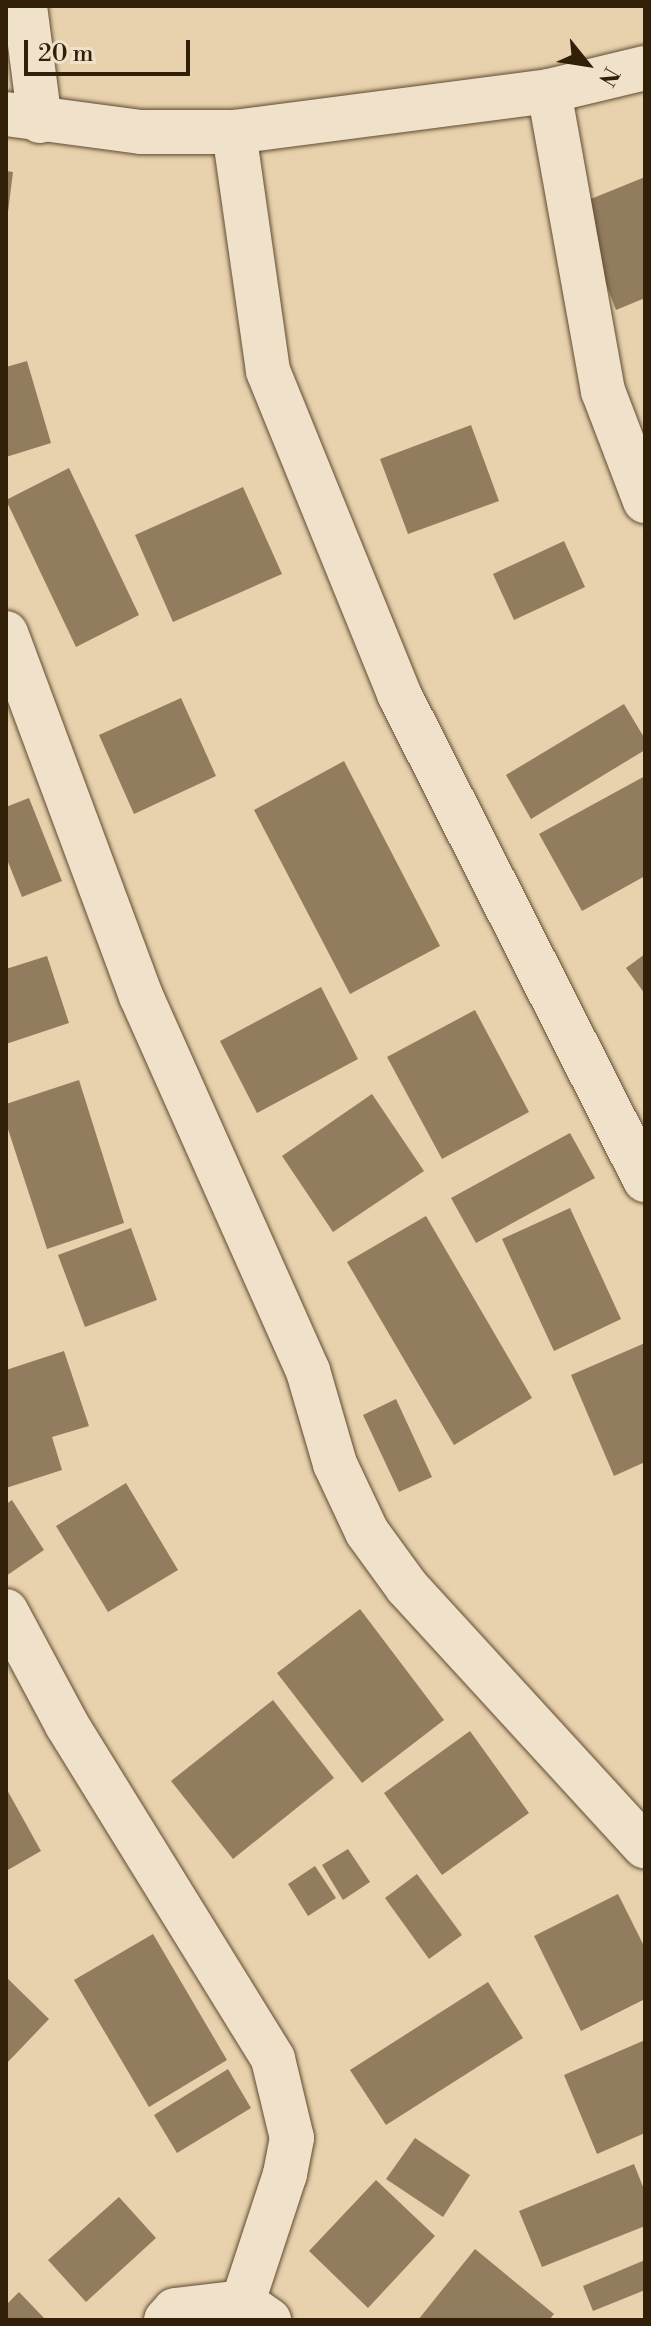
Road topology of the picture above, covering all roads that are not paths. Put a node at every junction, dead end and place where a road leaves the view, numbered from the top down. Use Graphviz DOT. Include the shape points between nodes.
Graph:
graph roads {
  1 [pos="25,6"];
  2 [pos="645,68"];
  3 [pos="549,91"];
  4 [pos="23,118"];
  5 [pos="234,132"];
  6 [pos="645,501"];
  7 [pos="6,633"];
  8 [pos="645,1180"];
  9 [pos="6,1611"];
  10 [pos="645,1847"];
  11 [pos="256,2311"];
  12 [pos="166,2320"];
  1 -- 4 [label="street"];
  2 -- 3 [label="street"];
  3 -- 5 [label="street"];
  3 -- 6 [label="street" via="603,391"];
  4 -- 5 [label="street" via="141,132"];
  5 -- 8 [label="street" via="268,371 399,694"];
  7 -- 10 [label="street" via="141,996 308,1371 335,1464 367,1532 407,1587"];
  9 -- 11 [label="street" via="67,1725 273,2059 292,2138"];
  11 -- 12 [label="street" via="175,2310"];
}
